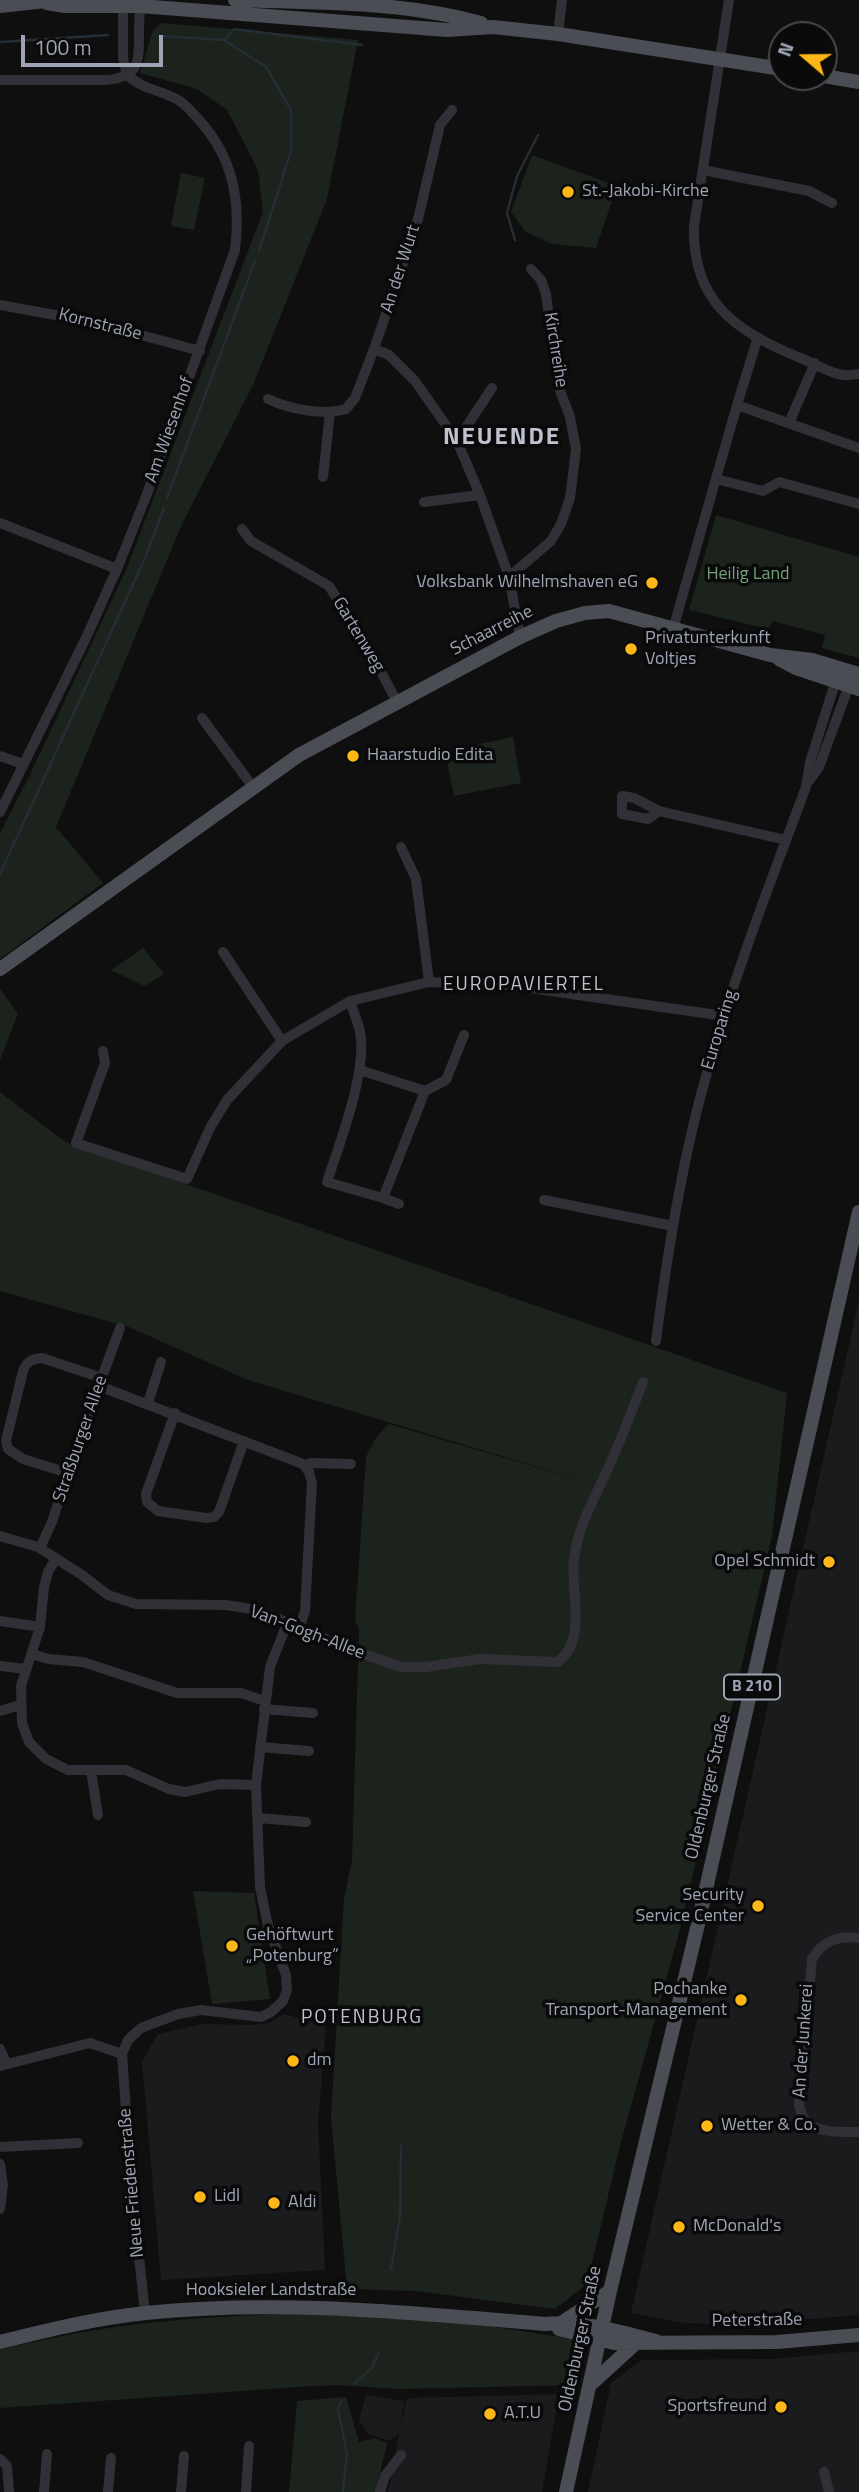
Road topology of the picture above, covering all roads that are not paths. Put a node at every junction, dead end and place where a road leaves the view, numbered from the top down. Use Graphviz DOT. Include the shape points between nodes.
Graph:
graph roads {
  1 [pos="235,0"];
  2 [pos="562,0"];
  3 [pos="729,0"];
  4 [pos="52,1"];
  5 [pos="344,2"];
  6 [pos="123,3"];
  7 [pos="140,3"];
  8 [pos="3,6"];
  9 [pos="343,22"];
  10 [pos="493,27"];
  11 [pos="558,33"];
  12 [pos="720,59"];
  13 [pos="768,67"];
  14 [pos="127,75"];
  15 [pos="838,78"];
  16 [pos="0,80"];
  17 [pos="859,82"];
  18 [pos="452,110"];
  19 [pos="702,170"];
  20 [pos="832,203"];
  21 [pos="531,269"];
  22 [pos="0,305"];
  23 [pos="758,337"];
  24 [pos="374,349"];
  25 [pos="200,351"];
  26 [pos="815,363"];
  27 [pos="859,373"];
  28 [pos="492,388"];
  29 [pos="268,398"];
  30 [pos="737,405"];
  31 [pos="330,412"];
  32 [pos="789,423"];
  33 [pos="457,441"];
  34 [pos="859,448"];
  35 [pos="323,477"];
  36 [pos="716,479"];
  37 [pos="480,495"];
  38 [pos="424,502"];
  39 [pos="859,503"];
  40 [pos="0,523"];
  41 [pos="242,529"];
  42 [pos="117,569"];
  43 [pos="509,577"];
  44 [pos="673,629"];
  45 [pos="520,637"];
  46 [pos="849,679"];
  47 [pos="397,702"];
  48 [pos="202,718"];
  49 [pos="0,756"];
  50 [pos="23,764"];
  51 [pos="253,787"];
  52 [pos="659,811"];
  53 [pos="0,812"];
  54 [pos="786,840"];
  55 [pos="401,847"];
  56 [pos="223,951"];
  57 [pos="0,970"];
  58 [pos="429,982"];
  59 [pos="350,1001"];
  60 [pos="724,1016"];
  61 [pos="464,1035"];
  62 [pos="282,1041"];
  63 [pos="103,1051"];
  64 [pos="360,1070"];
  65 [pos="425,1091"];
  66 [pos="383,1198"];
  67 [pos="544,1200"];
  68 [pos="399,1204"];
  69 [pos="859,1212"];
  70 [pos="673,1226"];
  71 [pos="856,1238"];
  72 [pos="854,1257"];
  73 [pos="120,1328"];
  74 [pos="656,1341"];
  75 [pos="161,1362"];
  76 [pos="100,1382"];
  77 [pos="643,1382"];
  78 [pos="148,1403"];
  79 [pos="174,1413"];
  80 [pos="244,1441"];
  81 [pos="351,1464"];
  82 [pos="304,1466"];
  83 [pos="68,1473"];
  84 [pos="0,1536"];
  85 [pos="40,1548"];
  86 [pos="55,1558"];
  87 [pos="0,1621"];
  88 [pos="288,1621"];
  89 [pos="300,1626"];
  90 [pos="40,1627"];
  91 [pos="32,1654"];
  92 [pos="0,1666"];
  93 [pos="26,1669"];
  94 [pos="20,1705"];
  95 [pos="265,1705"];
  96 [pos="0,1711"];
  97 [pos="313,1713"];
  98 [pos="260,1747"];
  99 [pos="309,1751"];
  100 [pos="91,1771"];
  101 [pos="256,1786"];
  102 [pos="98,1815"];
  103 [pos="258,1818"];
  104 [pos="306,1822"];
  105 [pos="859,1938"];
  106 [pos="0,2049"];
  107 [pos="122,2054"];
  108 [pos="4,2065"];
  109 [pos="859,2132"];
  110 [pos="78,2143"];
  111 [pos="0,2147"];
  112 [pos="0,2164"];
  113 [pos="0,2209"];
  114 [pos="610,2291"];
  115 [pos="145,2313"];
  116 [pos="561,2323"];
  117 [pos="544,2324"];
  118 [pos="601,2335"];
  119 [pos="859,2335"];
  120 [pos="656,2341"];
  121 [pos="0,2342"];
  122 [pos="636,2343"];
  123 [pos="590,2385"];
  124 [pos="250,2446"];
  125 [pos="47,2454"];
  126 [pos="401,2455"];
  127 [pos="184,2456"];
  128 [pos="111,2458"];
  129 [pos="0,2459"];
  130 [pos="824,2472"];
  131 [pos="9,2492"];
  132 [pos="44,2492"];
  133 [pos="108,2492"];
  134 [pos="181,2492"];
  135 [pos="246,2492"];
  136 [pos="380,2492"];
  137 [pos="566,2492"];
  138 [pos="830,2492"];
  1 -- 5 [label="main road"];
  2 -- 11 [label="street"];
  3 -- 12 [label="street"];
  4 -- 6 [label="main road" via="65,6"];
  4 -- 8 [label="main road"];
  5 -- 9 [label="main road"];
  5 -- 10 [label="main road" via="447,13"];
  6 -- 7 [label="main road"];
  6 -- 14 [label="street"];
  7 -- 9 [label="main road"];
  7 -- 14 [label="street" via="138,63"];
  9 -- 10 [label="main road" via="447,30"];
  10 -- 11 [label="main road"];
  11 -- 12 [label="main road"];
  12 -- 13 [label="main road"];
  12 -- 19 [label="street"];
  14 -- 16 [label="street" via="117,80"];
  14 -- 25 [label="street, Am Wiesenhof" via="192,112 223,154 236,191 239,224 234,255"];
  15 -- 17 [label="main road"];
  18 -- 24 [label="street, An der Wurt" via="440,125 418,219"];
  19 -- 20 [label="street" via="808,191"];
  19 -- 23 [label="street" via="693,246 701,279 721,311"];
  21 -- 43 [label="street, Kirchreihe" via="546,294 559,388 576,449 570,498 561,524 551,541"];
  22 -- 25 [label="street, Kornstraße" via="93,322"];
  23 -- 26 [label="street"];
  23 -- 30 [label="street"];
  24 -- 31 [label="street, An der Wurt" via="351,404"];
  24 -- 33 [label="street" via="390,355 415,381"];
  25 -- 42 [label="street, Am Wiesenhof"];
  26 -- 27 [label="street" via="843,375"];
  26 -- 32 [label="street"];
  28 -- 33 [label="street"];
  29 -- 31 [label="street" via="281,405"];
  30 -- 32 [label="street"];
  30 -- 36 [label="street"];
  31 -- 35 [label="street"];
  32 -- 34 [label="street"];
  33 -- 37 [label="street"];
  36 -- 39 [label="street" via="763,491 779,482"];
  36 -- 44 [label="street"];
  37 -- 38 [label="street"];
  37 -- 43 [label="street"];
  40 -- 42 [label="street"];
  41 -- 47 [label="street, Gartenweg" via="251,541 329,586"];
  42 -- 50 [label="street, Am Wiesenhof"];
  43 -- 45 [label="street"];
  44 -- 45 [label="main road, Schaarreihe" via="609,611 556,621"];
  44 -- 46 [label="main road, Schaarreihe" via="770,655 796,668"];
  45 -- 47 [label="main road, Schaarreihe"];
  46 -- 54 [label="street, Europaring" via="810,762 806,787"];
  47 -- 51 [label="main road, Schaarreihe" via="299,755"];
  48 -- 51 [label="street"];
  49 -- 50 [label="street"];
  50 -- 53 [label="street, Am Wiesenhof"];
  51 -- 57 [label="main road, Schaarreihe"];
  52 -- 54 [label="street"];
  54 -- 60 [label="street, Europaring"];
  55 -- 58 [label="street" via="416,879"];
  56 -- 62 [label="street"];
  58 -- 59 [label="street"];
  58 -- 60 [label="street" via="509,985"];
  59 -- 62 [label="street"];
  59 -- 64 [label="street" via="361,1034"];
  60 -- 70 [label="street, Europaring" via="698,1108"];
  61 -- 65 [label="street" via="446,1080"];
  62 -- 63 [label="street" via="227,1100 187,1179 76,1143 104,1063"];
  64 -- 65 [label="street"];
  64 -- 66 [label="street" via="327,1182"];
  65 -- 66 [label="street"];
  66 -- 68 [label="street"];
  67 -- 70 [label="street"];
  69 -- 71 [label="main road, Oldenburger Straße / B 210"];
  70 -- 74 [label="street, Europaring"];
  71 -- 72 [label="main road, Oldenburger Straße / B 210"];
  72 -- 114 [label="main road, Oldenburger Straße / B 210"];
  73 -- 76 [label="street, Straßburger Allee"];
  75 -- 78 [label="street"];
  76 -- 78 [label="street"];
  76 -- 83 [label="street, Straßburger Allee"];
  76 -- 83 [label="street" via="42,1358 33,1359 23,1371 8,1449 23,1459"];
  77 -- 89 [label="street, Van-Gogh-Allee" via="578,1539 573,1562 575,1623 567,1655 558,1662 480,1659 401,1667"];
  78 -- 79 [label="street"];
  79 -- 80 [label="street"];
  79 -- 80 [label="street" via="146,1494 158,1511 214,1517"];
  80 -- 82 [label="street"];
  81 -- 82 [label="street"];
  82 -- 89 [label="street" via="312,1483 305,1611"];
  83 -- 85 [label="street, Straßburger Allee"];
  84 -- 85 [label="street, Van-Gogh-Allee"];
  85 -- 86 [label="street, Van-Gogh-Allee"];
  86 -- 88 [label="street, Van-Gogh-Allee" via="108,1595 136,1604 226,1605"];
  86 -- 90 [label="street" via="44,1587"];
  87 -- 90 [label="street"];
  88 -- 89 [label="street, Van-Gogh-Allee"];
  88 -- 95 [label="street" via="270,1667"];
  90 -- 91 [label="street"];
  91 -- 93 [label="street"];
  91 -- 95 [label="street" via="83,1662 177,1693 241,1693"];
  92 -- 93 [label="street"];
  93 -- 94 [label="street"];
  94 -- 96 [label="street"];
  94 -- 100 [label="street" via="29,1742 46,1759 68,1770"];
  95 -- 97 [label="street"];
  95 -- 98 [label="street"];
  98 -- 99 [label="street"];
  98 -- 101 [label="street"];
  100 -- 101 [label="street" via="126,1770 185,1792 219,1784"];
  100 -- 102 [label="street"];
  101 -- 103 [label="street"];
  103 -- 104 [label="street"];
  103 -- 107 [label="street" via="260,1887 286,1975 283,2001 261,2017 201,2010 178,2014 141,2028"];
  105 -- 109 [label="street, An der Junkerei" via="830,1940 812,1959 799,2104 803,2117 816,2129"];
  106 -- 108 [label="street"];
  107 -- 108 [label="street" via="90,2043"];
  107 -- 115 [label="street, Neue Friedenstraße"];
  110 -- 111 [label="street"];
  112 -- 113 [label="street"];
  114 -- 116 [label="main road"];
  114 -- 118 [label="main road, Oldenburger Straße / B 210"];
  115 -- 117 [label="main road, Hooksieler Landstraße" via="321,2307"];
  115 -- 121 [label="main road, Hooksieler Landstraße"];
  116 -- 117 [label="main road, Hooksieler Landstraße"];
  116 -- 118 [label="main road, Hooksieler Landstraße"];
  117 -- 118 [label="main road, Hooksieler Landstraße"];
  118 -- 120 [label="main road, Peterstraße"];
  118 -- 122 [label="main road, Peterstraße"];
  118 -- 123 [label="main road, Oldenburger Straße / B 210"];
  119 -- 120 [label="main road, Peterstraße" via="777,2342"];
  120 -- 122 [label="main road, Peterstraße"];
  122 -- 123 [label="main road"];
  123 -- 137 [label="main road, Oldenburger Straße / B 210"];
  124 -- 135 [label="street"];
  125 -- 132 [label="street"];
  126 -- 136 [label="street" via="384,2476"];
  127 -- 134 [label="street"];
  128 -- 133 [label="street"];
  129 -- 131 [label="street" via="7,2466"];
  130 -- 138 [label="street"];
}
